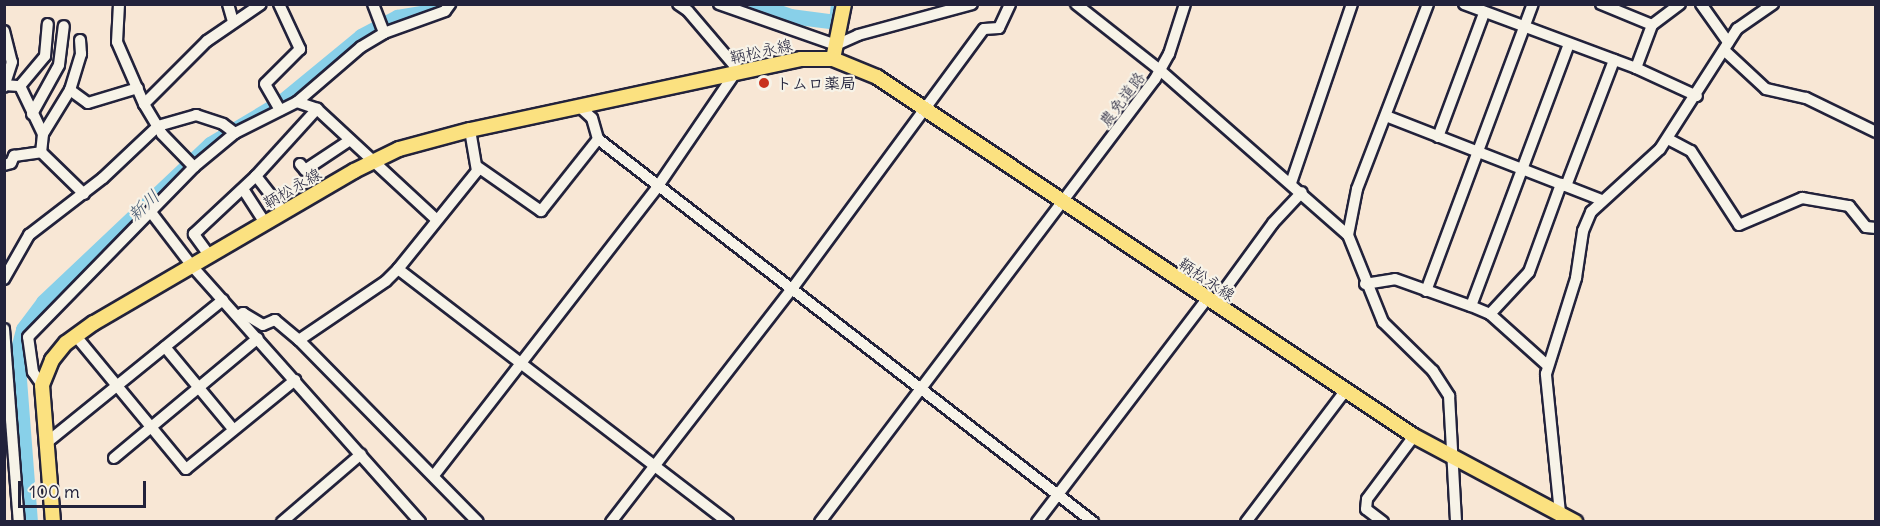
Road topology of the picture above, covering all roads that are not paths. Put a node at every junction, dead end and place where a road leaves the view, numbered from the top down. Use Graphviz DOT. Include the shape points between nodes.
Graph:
graph roads {
  1 [pos="119,4"];
  2 [pos="228,4"];
  3 [pos="261,4"];
  4 [pos="279,4"];
  5 [pos="373,4"];
  6 [pos="450,4"];
  7 [pos="678,4"];
  8 [pos="718,4"];
  9 [pos="844,4"];
  10 [pos="972,4"];
  11 [pos="1010,4"];
  12 [pos="1076,4"];
  13 [pos="1185,4"];
  14 [pos="1352,4"];
  15 [pos="1428,4"];
  16 [pos="1464,4"];
  17 [pos="1533,4"];
  18 [pos="1601,4"];
  19 [pos="1680,4"];
  20 [pos="1701,4"];
  21 [pos="1773,4"];
  22 [pos="1484,13"];
  23 [pos="233,21"];
  24 [pos="48,24"];
  25 [pos="1652,25"];
  26 [pos="64,26"];
  27 [pos="1525,28"];
  28 [pos="4,31"];
  29 [pos="384,33"];
  30 [pos="80,40"];
  31 [pos="1569,44"];
  32 [pos="836,45"];
  33 [pos="1727,46"];
  34 [pos="833,59"];
  35 [pos="1614,60"];
  36 [pos="1636,68"];
  37 [pos="1161,71"];
  38 [pos="735,73"];
  39 [pos="5,85"];
  40 [pos="20,86"];
  41 [pos="138,88"];
  42 [pos="70,90"];
  43 [pos="1697,96"];
  44 [pos="297,102"];
  45 [pos="144,104"];
  46 [pos="580,107"];
  47 [pos="924,108"];
  48 [pos="317,109"];
  49 [pos="280,110"];
  50 [pos="32,114"];
  51 [pos="1386,116"];
  52 [pos="158,126"];
  53 [pos="470,130"];
  54 [pos="1875,132"];
  55 [pos="235,133"];
  56 [pos="43,134"];
  57 [pos="1438,137"];
  58 [pos="598,139"];
  59 [pos="1668,139"];
  60 [pos="350,140"];
  61 [pos="41,152"];
  62 [pos="1478,152"];
  63 [pos="9,153"];
  64 [pos="374,161"];
  65 [pos="300,164"];
  66 [pos="4,165"];
  67 [pos="194,167"];
  68 [pos="478,167"];
  69 [pos="1522,169"];
  70 [pos="256,176"];
  71 [pos="1291,183"];
  72 [pos="1564,185"];
  73 [pos="658,186"];
  74 [pos="243,189"];
  75 [pos="1302,192"];
  76 [pos="84,194"];
  77 [pos="1601,200"];
  78 [pos="1063,201"];
  79 [pos="150,211"];
  80 [pos="284,212"];
  81 [pos="437,220"];
  82 [pos="265,223"];
  83 [pos="1875,228"];
  84 [pos="1348,235"];
  85 [pos="209,255"];
  86 [pos="192,266"];
  87 [pos="398,269"];
  88 [pos="4,279"];
  89 [pos="1365,284"];
  90 [pos="792,288"];
  91 [pos="1426,291"];
  92 [pos="223,300"];
  93 [pos="1211,301"];
  94 [pos="1471,306"];
  95 [pos="1490,314"];
  96 [pos="238,316"];
  97 [pos="7,331"];
  98 [pos="75,335"];
  99 [pos="28,337"];
  100 [pos="258,338"];
  101 [pos="299,340"];
  102 [pos="5,344"];
  103 [pos="165,347"];
  104 [pos="524,365"];
  105 [pos="1547,365"];
  106 [pos="5,376"];
  107 [pos="295,380"];
  108 [pos="42,385"];
  109 [pos="200,385"];
  110 [pos="118,387"];
  111 [pos="922,388"];
  112 [pos="1345,391"];
  113 [pos="151,426"];
  114 [pos="233,429"];
  115 [pos="1413,436"];
  116 [pos="45,444"];
  117 [pos="361,454"];
  118 [pos="114,458"];
  119 [pos="1455,462"];
  120 [pos="656,466"];
  121 [pos="435,474"];
  122 [pos="1058,495"];
  123 [pos="16,506"];
  124 [pos="4,512"];
  125 [pos="1560,513"];
  126 [pos="19,522"];
  127 [pos="53,522"];
  128 [pos="282,522"];
  129 [pos="420,522"];
  130 [pos="478,522"];
  131 [pos="611,522"];
  132 [pos="728,522"];
  133 [pos="820,522"];
  134 [pos="1037,522"];
  135 [pos="1093,522"];
  136 [pos="1245,522"];
  137 [pos="1383,522"];
  138 [pos="1456,522"];
  139 [pos="1575,522"];
  1 -- 41 [label="street" via="117,42"];
  2 -- 23 [label="street"];
  3 -- 23 [label="street"];
  4 -- 49 [label="street" via="300,49 265,84"];
  5 -- 29 [label="street"];
  6 -- 29 [label="street" via="422,21"];
  7 -- 38 [label="street" via="734,64"];
  8 -- 32 [label="street"];
  9 -- 32 [label="main road"];
  10 -- 32 [label="street" via="858,35"];
  11 -- 47 [label="street" via="999,28 984,29"];
  12 -- 37 [label="street"];
  13 -- 37 [label="street, 農免道路"];
  14 -- 71 [label="street"];
  15 -- 51 [label="street"];
  16 -- 22 [label="street"];
  17 -- 27 [label="street"];
  18 -- 25 [label="street"];
  19 -- 25 [label="street"];
  20 -- 33 [label="street"];
  21 -- 33 [label="street" via="1737,29"];
  22 -- 27 [label="street"];
  22 -- 57 [label="street"];
  23 -- 45 [label="street" via="169,76"];
  24 -- 40 [label="street" via="45,56"];
  25 -- 36 [label="street"];
  26 -- 50 [label="street" via="59,65"];
  27 -- 31 [label="street"];
  27 -- 62 [label="street"];
  28 -- 39 [label="street" via="12,62"];
  29 -- 44 [label="street" via="360,47"];
  30 -- 42 [label="street" via="81,54"];
  31 -- 35 [label="street"];
  31 -- 69 [label="street"];
  32 -- 34 [label="main road"];
  33 -- 43 [label="street"];
  33 -- 54 [label="street" via="1766,89 1806,98"];
  34 -- 38 [label="main road, 鞆松永線" via="801,59"];
  34 -- 47 [label="main road, 鞆松永線" via="877,77"];
  35 -- 36 [label="street"];
  35 -- 72 [label="street"];
  36 -- 43 [label="street"];
  37 -- 71 [label="street"];
  37 -- 78 [label="street, 農免道路"];
  38 -- 46 [label="main road, 鞆松永線"];
  38 -- 73 [label="street"];
  39 -- 40 [label="street"];
  40 -- 50 [label="street"];
  41 -- 42 [label="street" via="88,103"];
  41 -- 45 [label="street"];
  42 -- 56 [label="street"];
  43 -- 59 [label="street"];
  44 -- 48 [label="street"];
  44 -- 49 [label="street"];
  45 -- 52 [label="street"];
  46 -- 53 [label="main road, 鞆松永線"];
  46 -- 58 [label="street" via="592,118"];
  47 -- 78 [label="main road, 鞆松永線"];
  47 -- 90 [label="street"];
  48 -- 60 [label="street"];
  48 -- 70 [label="street"];
  49 -- 55 [label="street"];
  50 -- 56 [label="street"];
  51 -- 57 [label="street"];
  51 -- 84 [label="street" via="1357,189"];
  52 -- 55 [label="street" via="196,115 223,124"];
  52 -- 67 [label="street"];
  52 -- 76 [label="street"];
  53 -- 64 [label="main road, 鞆松永線" via="399,149"];
  53 -- 68 [label="street"];
  55 -- 67 [label="street"];
  56 -- 61 [label="street"];
  57 -- 62 [label="street"];
  58 -- 68 [label="street" via="541,211"];
  58 -- 73 [label="street"];
  59 -- 77 [label="street"];
  59 -- 83 [label="street" via="1691,151 1739,225 1802,198 1849,206 1866,228"];
  60 -- 64 [label="street"];
  60 -- 65 [label="street" via="305,170"];
  61 -- 63 [label="street"];
  61 -- 76 [label="street"];
  62 -- 69 [label="street"];
  62 -- 91 [label="street"];
  63 -- 66 [label="street" via="11,163"];
  64 -- 80 [label="main road, 鞆松永線"];
  64 -- 81 [label="street"];
  67 -- 79 [label="street"];
  68 -- 81 [label="street"];
  69 -- 72 [label="street"];
  69 -- 94 [label="street"];
  70 -- 74 [label="street"];
  70 -- 80 [label="street"];
  71 -- 75 [label="street"];
  72 -- 77 [label="street"];
  72 -- 95 [label="street" via="1529,272"];
  73 -- 90 [label="street"];
  73 -- 104 [label="street"];
  74 -- 82 [label="street"];
  74 -- 85 [label="street" via="194,234"];
  75 -- 84 [label="street"];
  75 -- 93 [label="street"];
  76 -- 88 [label="street" via="29,236"];
  77 -- 105 [label="street" via="1583,231 1576,278"];
  78 -- 93 [label="main road, 鞆松永線"];
  78 -- 111 [label="street, 農免道路"];
  79 -- 86 [label="street"];
  79 -- 99 [label="street"];
  80 -- 82 [label="main road, 鞆松永線"];
  81 -- 87 [label="street"];
  82 -- 85 [label="main road, 鞆松永線"];
  84 -- 89 [label="street"];
  85 -- 86 [label="main road, 鞆松永線"];
  86 -- 92 [label="street"];
  86 -- 98 [label="main road, 鞆松永線"];
  87 -- 101 [label="street"];
  87 -- 104 [label="street"];
  89 -- 91 [label="street" via="1395,279"];
  89 -- 119 [label="street" via="1383,322 1433,371 1449,396"];
  90 -- 111 [label="street"];
  90 -- 120 [label="street"];
  91 -- 94 [label="street"];
  92 -- 96 [label="street"];
  92 -- 103 [label="street"];
  93 -- 112 [label="main road, 鞆松永線"];
  93 -- 122 [label="street"];
  94 -- 95 [label="street"];
  95 -- 105 [label="street"];
  96 -- 100 [label="street"];
  96 -- 101 [label="street" via="243,313 263,325 275,320"];
  97 -- 99 [label="street"];
  97 -- 102 [label="street"];
  98 -- 108 [label="main road, 鞆松永線" via="52,360"];
  98 -- 110 [label="street"];
  99 -- 108 [label="street" via="33,372"];
  100 -- 107 [label="street"];
  100 -- 109 [label="street"];
  101 -- 121 [label="street"];
  102 -- 106 [label="street"];
  103 -- 109 [label="street"];
  103 -- 110 [label="street"];
  104 -- 120 [label="street"];
  104 -- 121 [label="street"];
  105 -- 125 [label="street" via="1546,393"];
  106 -- 123 [label="street"];
  107 -- 114 [label="street"];
  107 -- 117 [label="street"];
  108 -- 116 [label="main road, 鞆松永線"];
  109 -- 113 [label="street"];
  109 -- 114 [label="street"];
  110 -- 113 [label="street"];
  110 -- 116 [label="street"];
  111 -- 122 [label="street"];
  111 -- 133 [label="street, 農免道路"];
  112 -- 115 [label="main road, 鞆松永線"];
  112 -- 136 [label="street"];
  113 -- 114 [label="street" via="186,469"];
  113 -- 118 [label="street"];
  115 -- 119 [label="main road, 鞆松永線"];
  115 -- 137 [label="street" via="1367,499 1366,508"];
  116 -- 127 [label="main road, 鞆松永線"];
  117 -- 128 [label="street"];
  117 -- 129 [label="street"];
  119 -- 125 [label="main road, 鞆松永線"];
  119 -- 138 [label="street"];
  120 -- 131 [label="street"];
  120 -- 132 [label="street"];
  121 -- 130 [label="street"];
  122 -- 134 [label="street"];
  122 -- 135 [label="street"];
  123 -- 124 [label="street"];
  123 -- 126 [label="street"];
  125 -- 139 [label="main road, 鞆松永線"];
}
